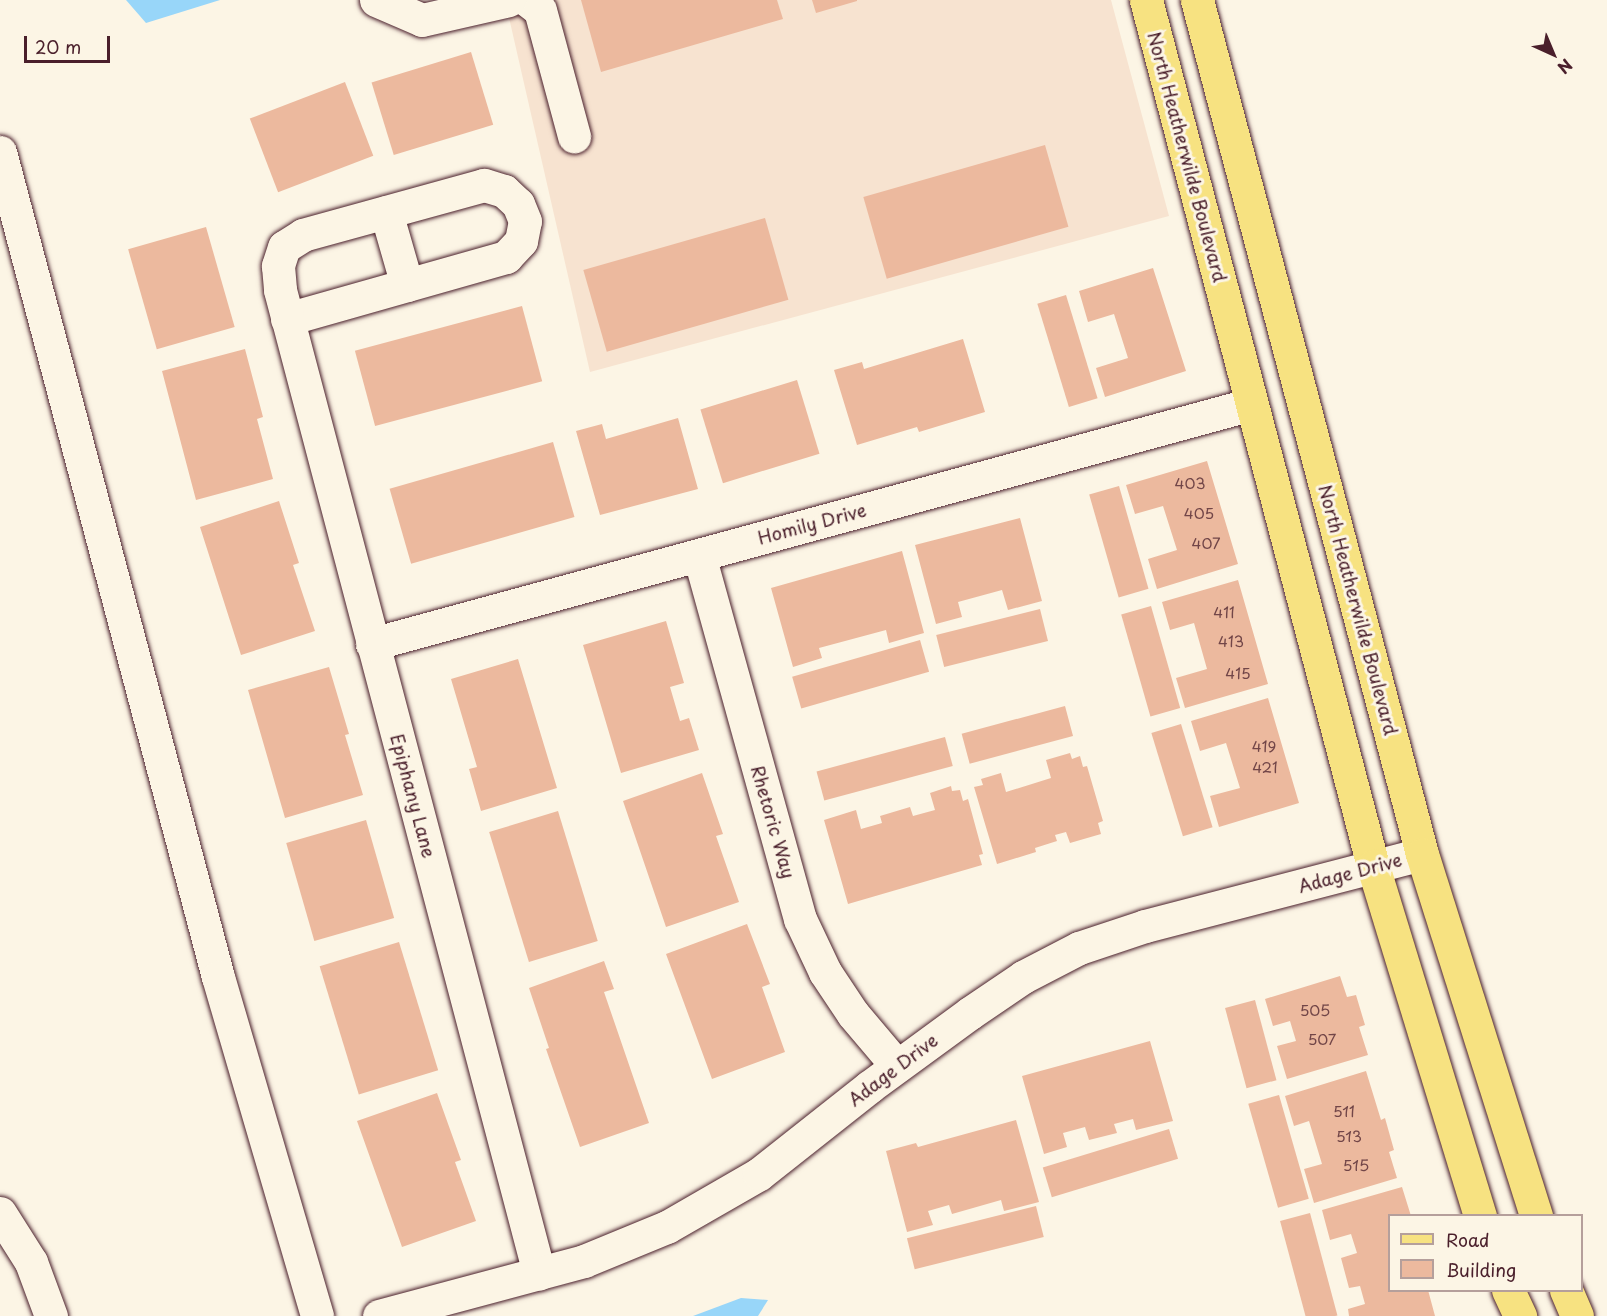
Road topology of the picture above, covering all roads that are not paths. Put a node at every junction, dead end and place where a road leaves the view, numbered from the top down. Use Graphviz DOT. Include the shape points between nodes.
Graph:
graph roads {
  1 [pos="376,0"];
  2 [pos="509,0"];
  3 [pos="527,0"];
  4 [pos="1146,0"];
  5 [pos="1197,0"];
  6 [pos="574,136"];
  7 [pos="0,152"];
  8 [pos="8,210"];
  9 [pos="386,212"];
  10 [pos="407,285"];
  11 [pos="287,319"];
  12 [pos="1252,404"];
  13 [pos="699,555"];
  14 [pos="372,644"];
  15 [pos="1422,854"];
  16 [pos="1373,866"];
  17 [pos="897,1066"];
  18 [pos="0,1213"];
  19 [pos="1480,1214"];
  20 [pos="1536,1214"];
  21 [pos="539,1273"];
  22 [pos="1509,1292"];
  23 [pos="1567,1292"];
  24 [pos="51,1316"];
  25 [pos="316,1316"];
  26 [pos="379,1316"];
  27 [pos="1520,1316"];
  28 [pos="1577,1316"];
  1 -- 2 [label="street" via="422,20"];
  3 -- 6 [label="street" via="540,10"];
  4 -- 12 [label="main road, North Heatherwilde Boulevard"];
  5 -- 15 [label="main road, North Heatherwilde Boulevard"];
  7 -- 8 [label="street"];
  8 -- 25 [label="street" via="218,976"];
  9 -- 10 [label="street"];
  9 -- 10 [label="street, Epiphany Lane" via="484,186 504,191 518,204 525,221 521,241 506,257"];
  9 -- 11 [label="street, Epiphany Lane" via="303,235 284,247 278,266"];
  10 -- 11 [label="street, Epiphany Lane"];
  11 -- 14 [label="street, Epiphany Lane"];
  12 -- 13 [label="street, Homily Drive"];
  12 -- 16 [label="main road, North Heatherwilde Boulevard"];
  13 -- 14 [label="street, Homily Drive"];
  13 -- 17 [label="street, Rhetoric Way" via="800,919 825,972"];
  14 -- 21 [label="street, Epiphany Lane"];
  15 -- 16 [label="street, Adage Drive"];
  15 -- 20 [label="main road, North Heatherwilde Boulevard"];
  16 -- 17 [label="street, Adage Drive" via="1145,926 1079,948 1023,977"];
  16 -- 19 [label="main road, North Heatherwilde Boulevard"];
  17 -- 21 [label="street, Adage Drive" via="759,1174 667,1227 584,1261"];
  18 -- 24 [label="street" via="31,1262"];
  21 -- 26 [label="street, Adage Drive"];
  22 -- 27 [label="main road"];
  23 -- 28 [label="main road"];
}
